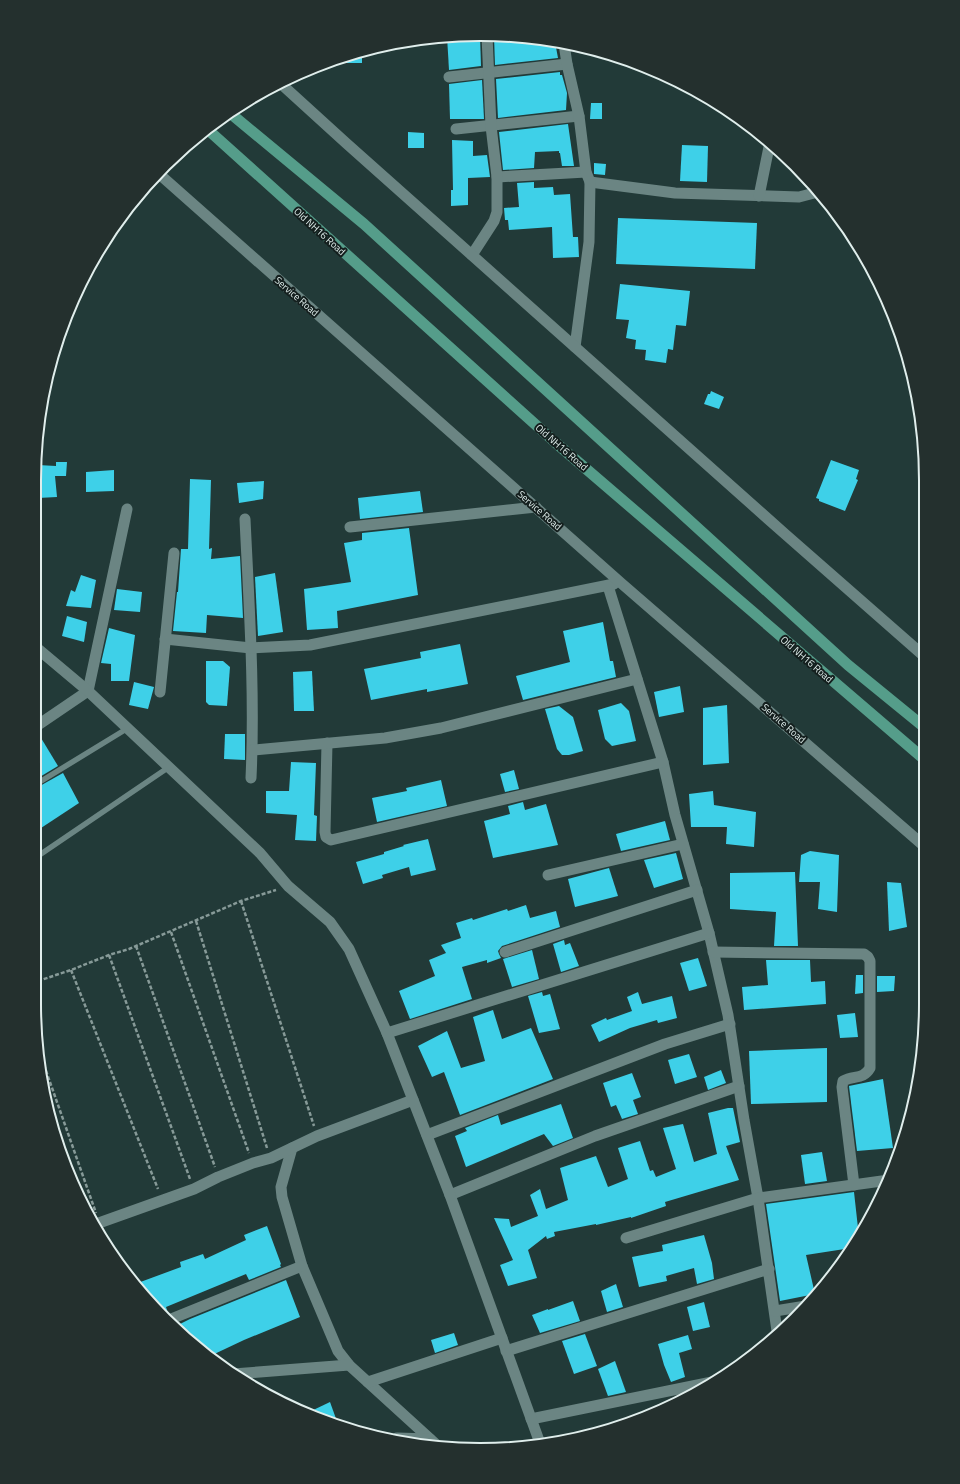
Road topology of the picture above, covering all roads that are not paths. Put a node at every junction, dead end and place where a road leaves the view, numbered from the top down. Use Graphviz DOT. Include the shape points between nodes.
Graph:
graph roads {
  1 [pos="487,41"];
  2 [pos="564,49"];
  3 [pos="566,64"];
  4 [pos="488,73"];
  5 [pos="449,77"];
  6 [pos="284,87"];
  7 [pos="235,116"];
  8 [pos="579,116"];
  9 [pos="491,126"];
  10 [pos="456,129"];
  11 [pos="212,133"];
  12 [pos="768,150"];
  13 [pos="497,177"];
  14 [pos="588,177"];
  15 [pos="162,178"];
  16 [pos="812,194"];
  17 [pos="759,196"];
  18 [pos="472,255"];
  19 [pos="575,347"];
  20 [pos="536,507"];
  21 [pos="127,509"];
  22 [pos="245,519"];
  23 [pos="350,527"];
  24 [pos="174,553"];
  25 [pos="621,582"];
  26 [pos="608,586"];
  27 [pos="165,639"];
  28 [pos="251,648"];
  29 [pos="41,652"];
  30 [pos="919,652"];
  31 [pos="636,679"];
  32 [pos="88,691"];
  33 [pos="160,692"];
  34 [pos="919,722"];
  35 [pos="41,723"];
  36 [pos="128,728"];
  37 [pos="327,743"];
  38 [pos="253,750"];
  39 [pos="919,755"];
  40 [pos="663,762"];
  41 [pos="169,767"];
  42 [pos="251,778"];
  43 [pos="41,781"];
  44 [pos="919,842"];
  45 [pos="683,844"];
  46 [pos="41,854"];
  47 [pos="548,875"];
  48 [pos="697,890"];
  49 [pos="709,933"];
  50 [pos="505,952"];
  51 [pos="713,952"];
  52 [pos="730,1024"];
  53 [pos="387,1033"];
  54 [pos="738,1086"];
  55 [pos="413,1100"];
  56 [pos="427,1135"];
  57 [pos="292,1148"];
  58 [pos="882,1181"];
  59 [pos="854,1185"];
  60 [pos="450,1195"];
  61 [pos="758,1198"];
  62 [pos="99,1222"];
  63 [pos="626,1238"];
  64 [pos="302,1266"];
  65 [pos="769,1268"];
  66 [pos="796,1308"];
  67 [pos="775,1311"];
  68 [pos="173,1317"];
  69 [pos="777,1327"];
  70 [pos="502,1338"];
  71 [pos="506,1351"];
  72 [pos="349,1365"];
  73 [pos="243,1373"];
  74 [pos="368,1382"];
  75 [pos="699,1385"];
  76 [pos="531,1419"];
  77 [pos="421,1439"];
  78 [pos="430,1439"];
  79 [pos="538,1439"];
  1 -- 4 [label="street"];
  2 -- 3 [label="street"];
  3 -- 4 [label="street"];
  3 -- 8 [label="street"];
  4 -- 5 [label="street"];
  4 -- 9 [label="street"];
  6 -- 18 [label="street"];
  7 -- 34 [label="main road" via="364,224 848,665"];
  8 -- 9 [label="street"];
  8 -- 14 [label="street"];
  9 -- 10 [label="street"];
  9 -- 13 [label="street"];
  11 -- 39 [label="main road, Old NH16 Road" via="556,443"];
  12 -- 17 [label="street"];
  13 -- 14 [label="street"];
  13 -- 18 [label="street" via="497,212"];
  14 -- 17 [label="street" via="675,193"];
  14 -- 19 [label="street" via="589,242"];
  15 -- 20 [label="street, Service Road"];
  16 -- 17 [label="street" via="799,197"];
  18 -- 19 [label="street"];
  19 -- 30 [label="street"];
  20 -- 23 [label="street"];
  20 -- 25 [label="street, Service Road"];
  21 -- 32 [label="street"];
  22 -- 28 [label="street"];
  24 -- 27 [label="street"];
  25 -- 26 [label="street"];
  25 -- 44 [label="street, Service Road"];
  26 -- 28 [label="street" via="310,645"];
  26 -- 31 [label="street"];
  27 -- 28 [label="street"];
  27 -- 33 [label="street"];
  28 -- 38 [label="street"];
  29 -- 32 [label="street"];
  31 -- 37 [label="street" via="441,728 385,738"];
  31 -- 40 [label="street"];
  32 -- 35 [label="street"];
  32 -- 36 [label="street"];
  36 -- 41 [label="street"];
  36 -- 43 [label="lane"];
  37 -- 38 [label="street"];
  37 -- 40 [label="street" via="324,832 331,840"];
  38 -- 42 [label="street"];
  40 -- 45 [label="street"];
  41 -- 46 [label="lane"];
  41 -- 53 [label="street" via="260,853 288,886 330,922 349,948"];
  45 -- 47 [label="street"];
  45 -- 48 [label="street"];
  48 -- 49 [label="street"];
  48 -- 50 [label="street"];
  49 -- 51 [label="street"];
  49 -- 53 [label="street"];
  51 -- 52 [label="street"];
  51 -- 59 [label="street" via="864,954 868,957 870,1068 863,1076 843,1081 842,1087"];
  52 -- 54 [label="street"];
  52 -- 56 [label="street" via="665,1044"];
  53 -- 55 [label="street"];
  54 -- 60 [label="street" via="595,1136"];
  54 -- 61 [label="street"];
  55 -- 56 [label="street"];
  55 -- 57 [label="street"];
  56 -- 60 [label="street"];
  57 -- 62 [label="street" via="163,1201"];
  57 -- 64 [label="street" via="283,1180 282,1197"];
  58 -- 59 [label="street"];
  59 -- 61 [label="street"];
  60 -- 70 [label="street"];
  61 -- 63 [label="street"];
  61 -- 65 [label="street"];
  64 -- 68 [label="street"];
  64 -- 72 [label="street" via="338,1351"];
  65 -- 67 [label="street"];
  65 -- 71 [label="street"];
  66 -- 67 [label="street"];
  67 -- 69 [label="street"];
  70 -- 71 [label="street"];
  70 -- 74 [label="street"];
  71 -- 76 [label="street"];
  72 -- 73 [label="street"];
  72 -- 74 [label="street"];
  74 -- 78 [label="street"];
  75 -- 76 [label="street"];
  76 -- 79 [label="street"];
  77 -- 78 [label="street"];
}
